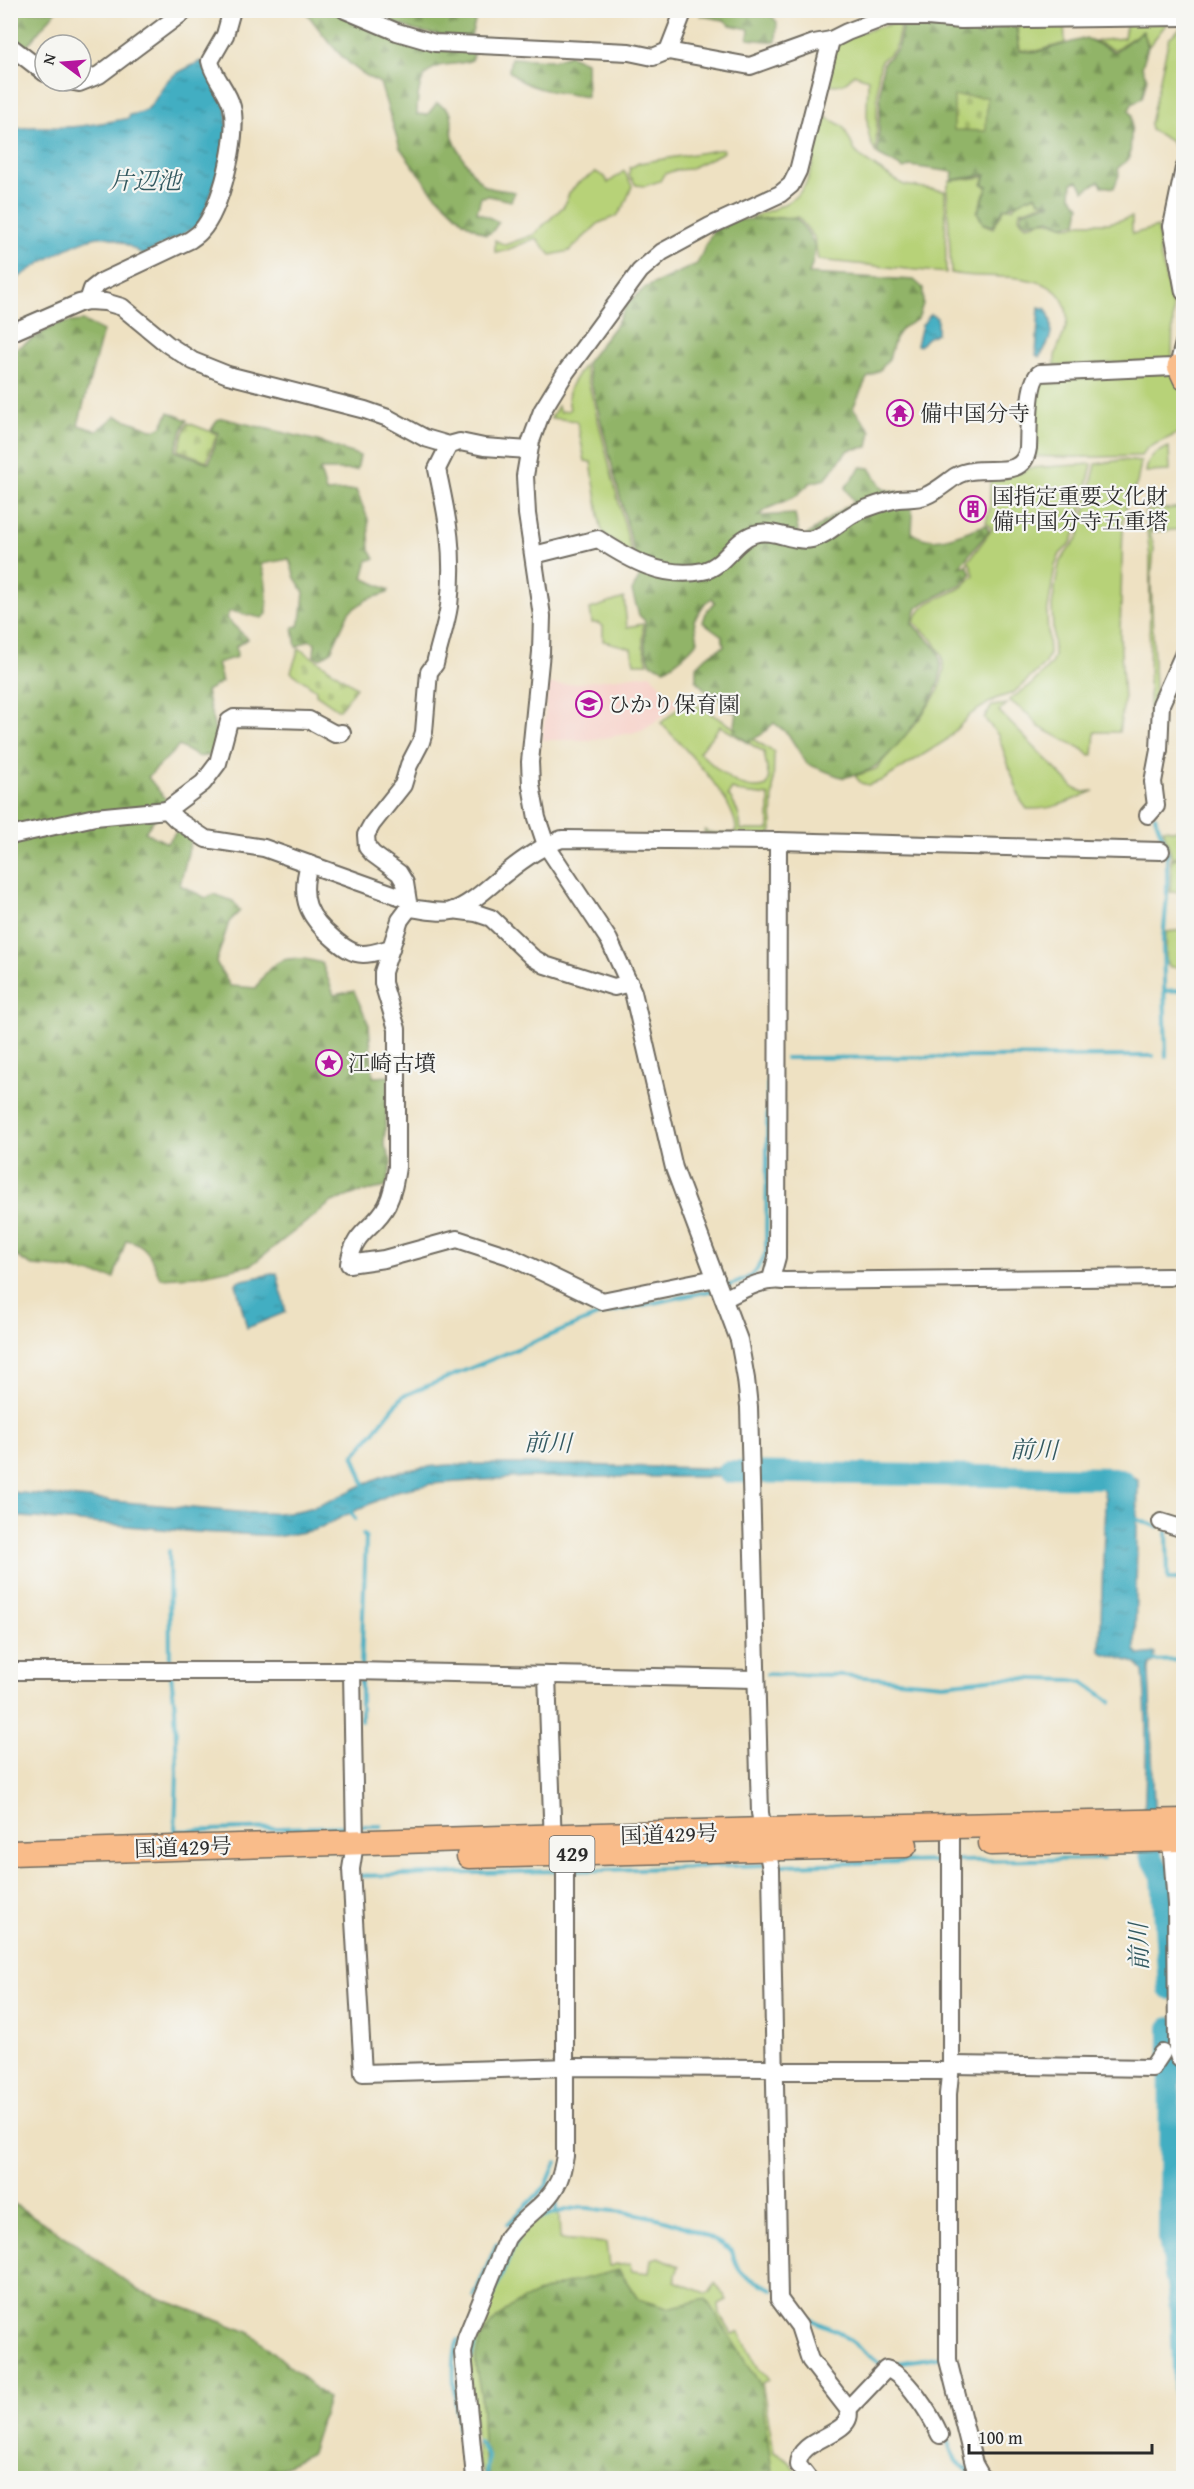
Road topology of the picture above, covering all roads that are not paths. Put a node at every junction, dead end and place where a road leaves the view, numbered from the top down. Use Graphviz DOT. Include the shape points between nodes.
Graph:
graph roads {
  1 [pos="186,10"];
  2 [pos="232,10"];
  3 [pos="345,10"];
  4 [pos="684,10"];
  5 [pos="1182,17"];
  6 [pos="831,40"];
  7 [pos="10,46"];
  8 [pos="668,51"];
  9 [pos="33,64"];
  10 [pos="93,77"];
  11 [pos="1184,168"];
  12 [pos="1184,292"];
  13 [pos="88,301"];
  14 [pos="10,333"];
  15 [pos="1184,343"];
  16 [pos="1180,372"];
  17 [pos="449,445"];
  18 [pos="529,450"];
  19 [pos="534,555"];
  20 [pos="1184,653"];
  21 [pos="342,733"];
  22 [pos="167,810"];
  23 [pos="1151,812"];
  24 [pos="10,836"];
  25 [pos="778,841"];
  26 [pos="546,845"];
  27 [pos="1161,851"];
  28 [pos="309,864"];
  29 [pos="408,903"];
  30 [pos="453,910"];
  31 [pos="391,948"];
  32 [pos="630,983"];
  33 [pos="1170,1277"];
  34 [pos="771,1280"];
  35 [pos="720,1288"];
  36 [pos="1161,1522"];
  37 [pos="1184,1529"];
  38 [pos="10,1671"];
  39 [pos="358,1671"];
  40 [pos="547,1675"];
  41 [pos="756,1679"];
  42 [pos="1174,1832"];
  43 [pos="951,1835"];
  44 [pos="354,1838"];
  45 [pos="766,1839"];
  46 [pos="559,1846"];
  47 [pos="10,1852"];
  48 [pos="10,1868"];
  49 [pos="1162,2054"];
  50 [pos="1184,2062"];
  51 [pos="565,2068"];
  52 [pos="950,2068"];
  53 [pos="775,2069"];
  54 [pos="848,2409"];
  55 [pos="940,2435"];
  56 [pos="475,2478"];
  57 [pos="808,2478"];
  58 [pos="982,2478"];
  1 -- 10 [label="street"];
  2 -- 13 [label="street" via="225,35 210,61 233,108 229,162 211,218 190,240 101,282 92,289"];
  3 -- 8 [label="street" via="435,43 629,52 653,57"];
  4 -- 8 [label="street"];
  5 -- 6 [label="street" via="886,17"];
  6 -- 8 [label="street" via="750,66"];
  6 -- 18 [label="street" via="798,171 791,185 771,199 662,252 632,281 553,392 537,421"];
  7 -- 9 [label="street"];
  11 -- 12 [label="street" via="1172,226"];
  13 -- 14 [label="street"];
  13 -- 17 [label="street" via="122,307 193,361 228,375 365,410"];
  15 -- 16 [label="street"];
  16 -- 19 [label="street" via="1040,373 1032,386 1027,458 1023,464 1013,469 962,473 927,495 878,504 814,538 754,534 704,571 649,568 598,539"];
  17 -- 18 [label="street" via="460,442"];
  17 -- 29 [label="street" via="437,469 452,544 448,606 435,664 429,672 424,732 403,785 366,835 373,854 399,873 408,890"];
  18 -- 19 [label="street" via="525,497"];
  19 -- 26 [label="street" via="542,616 530,762 537,818"];
  20 -- 23 [label="street" via="1161,704"];
  21 -- 22 [label="street" via="335,734 309,720 234,718 227,727 218,763 203,783"];
  22 -- 24 [label="street" via="95,817"];
  22 -- 28 [label="street" via="206,839 264,848"];
  25 -- 26 [label="street" via="562,839"];
  25 -- 27 [label="street"];
  25 -- 34 [label="street" via="777,1257"];
  26 -- 30 [label="street"];
  26 -- 32 [label="street" via="609,940"];
  28 -- 29 [label="street"];
  28 -- 31 [label="street" via="305,892 312,917 322,929 343,946 363,955"];
  29 -- 30 [label="street" via="444,912"];
  29 -- 31 [label="street"];
  30 -- 32 [label="street" via="491,918 545,965 614,987"];
  31 -- 35 [label="street" via="383,983 397,1029 397,1167 386,1206 351,1247 349,1264 384,1259 457,1239 509,1256 602,1301"];
  32 -- 35 [label="street" via="674,1168"];
  33 -- 34 [label="street"];
  34 -- 35 [label="street"];
  35 -- 41 [label="street" via="744,1365 749,1407"];
  36 -- 37 [label="street"];
  38 -- 39 [label="street"];
  39 -- 40 [label="street"];
  39 -- 44 [label="street"];
  40 -- 41 [label="street"];
  40 -- 46 [label="street"];
  41 -- 45 [label="street" via="760,1813"];
  42 -- 43 [label="highway, 国道429号 / 429"];
  42 -- 50 [label="street" via="1177,2052"];
  43 -- 45 [label="highway, 国道429号 / 429"];
  43 -- 52 [label="street"];
  44 -- 46 [label="highway, 国道429号 / 429"];
  44 -- 47 [label="highway, 国道429号 / 429"];
  44 -- 48 [label="highway, 国道429号 / 429"];
  44 -- 51 [label="street" via="363,2073"];
  45 -- 46 [label="highway, 国道429号 / 429"];
  45 -- 53 [label="street" via="771,1869"];
  46 -- 51 [label="street"];
  49 -- 52 [label="street" via="1152,2068"];
  51 -- 53 [label="street"];
  51 -- 56 [label="street" via="565,2156 558,2184 507,2238 466,2338 463,2353"];
  52 -- 53 [label="street"];
  52 -- 58 [label="street" via="948,2356 974,2464"];
  53 -- 54 [label="street" via="779,2298 799,2326 810,2360"];
  54 -- 55 [label="street" via="886,2369 895,2371"];
  54 -- 57 [label="street" via="845,2425 812,2443 799,2458 798,2466"];
}
